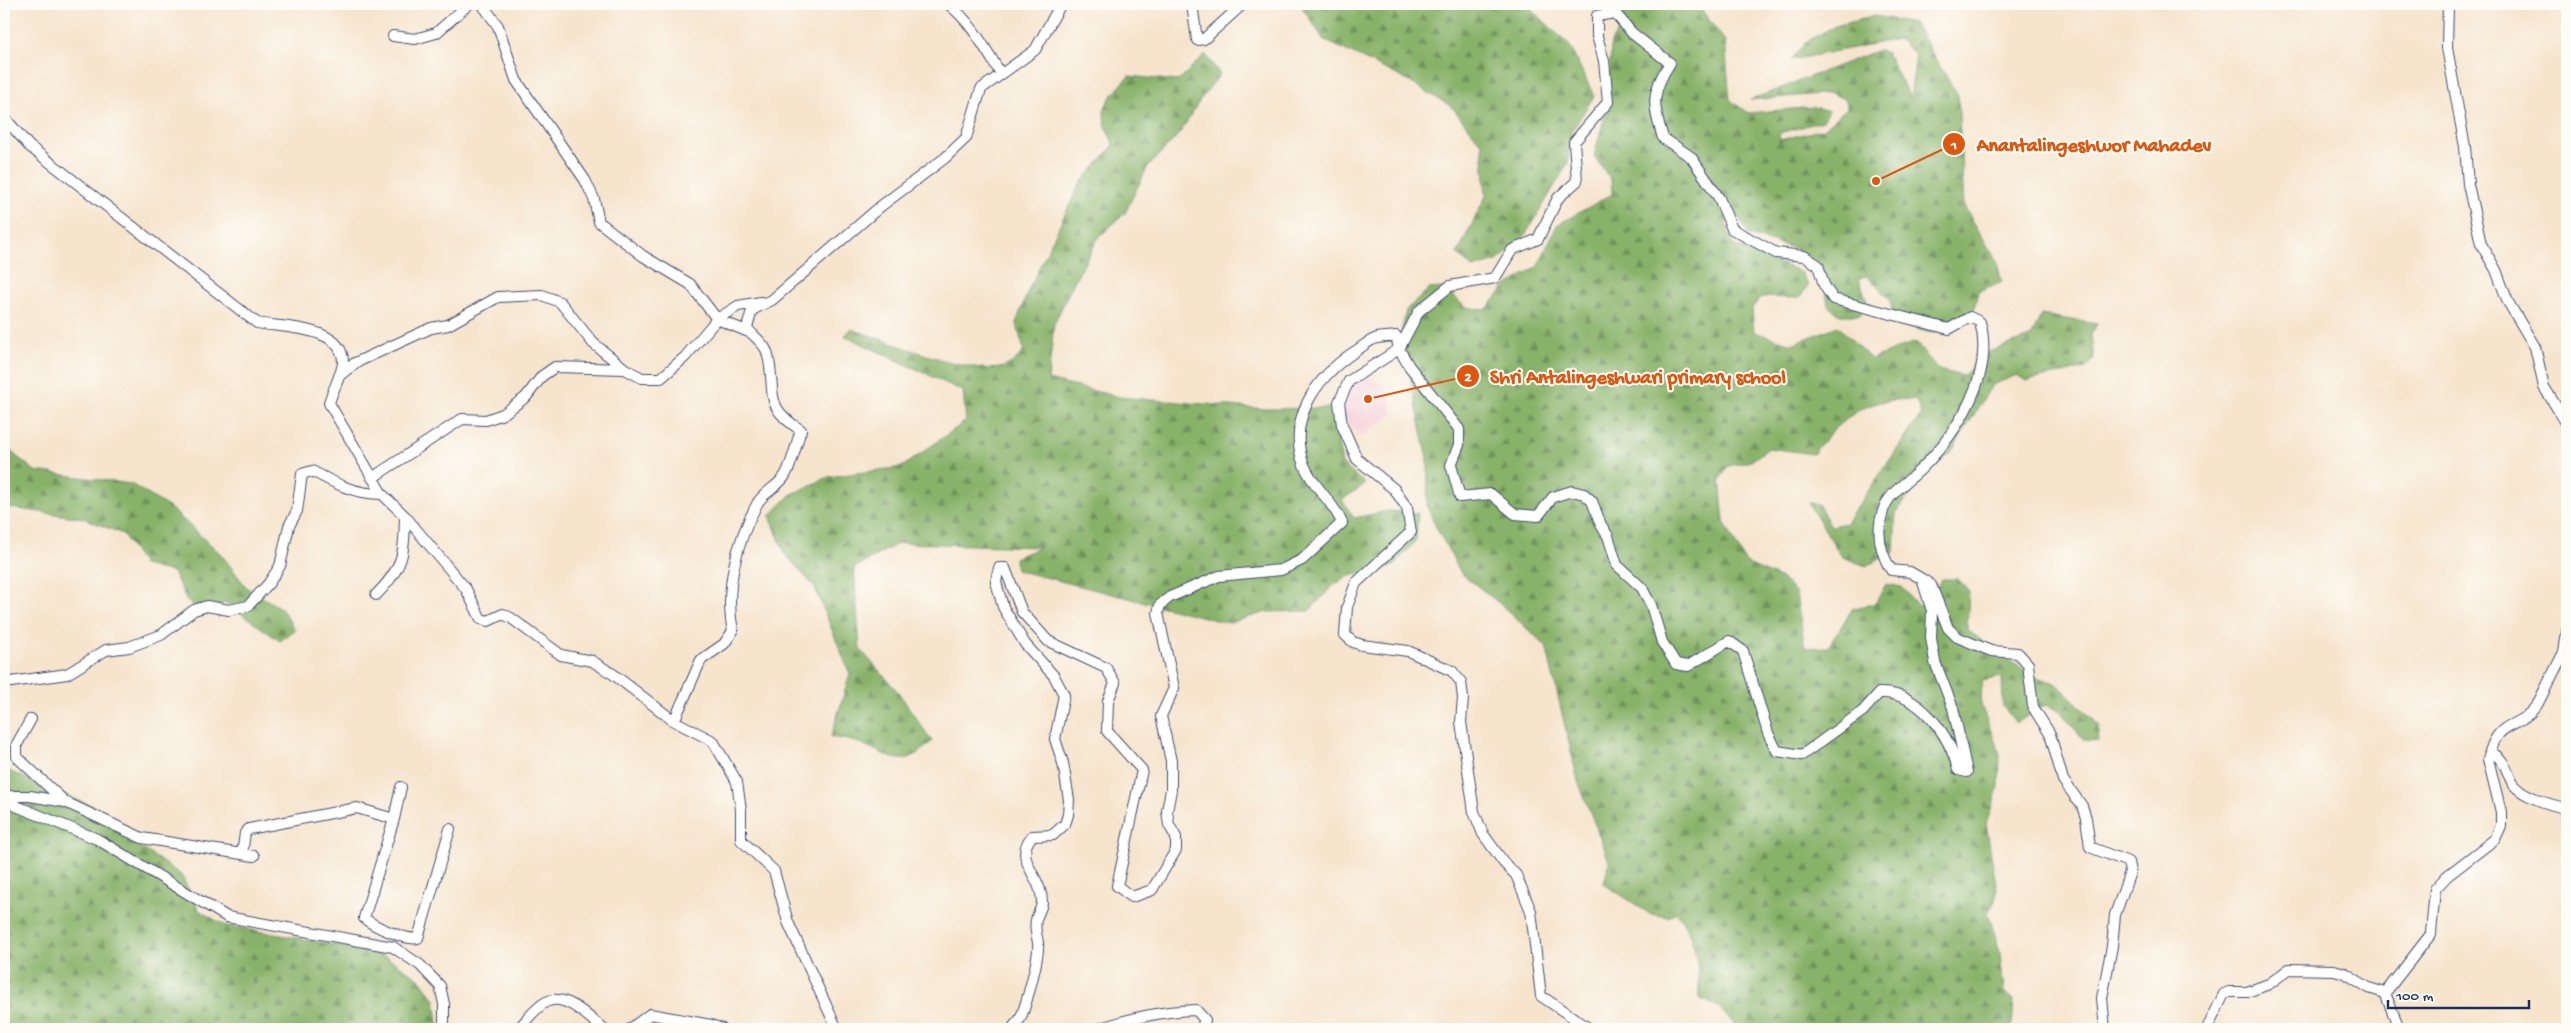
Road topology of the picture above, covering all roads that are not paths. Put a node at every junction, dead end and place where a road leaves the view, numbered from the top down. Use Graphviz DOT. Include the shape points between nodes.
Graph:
graph roads {
  1 [pos="468,4"];
  2 [pos="482,4"];
  3 [pos="948,4"];
  4 [pos="1061,4"];
  5 [pos="1192,4"];
  6 [pos="1243,4"];
  7 [pos="2448,4"];
  8 [pos="393,36"];
  9 [pos="1001,74"];
  10 [pos="4,117"];
  11 [pos="772,300"];
  12 [pos="717,319"];
  13 [pos="751,333"];
  14 [pos="1399,349"];
  15 [pos="625,369"];
  16 [pos="339,376"];
  17 [pos="2567,424"];
  18 [pos="372,478"];
  19 [pos="382,494"];
  20 [pos="405,516"];
  21 [pos="1922,579"];
  22 [pos="376,595"];
  23 [pos="2567,631"];
  24 [pos="4,682"];
  25 [pos="31,719"];
  26 [pos="674,721"];
  27 [pos="2490,752"];
  28 [pos="401,788"];
  29 [pos="4,796"];
  30 [pos="4,801"];
  31 [pos="65,802"];
  32 [pos="2567,808"];
  33 [pos="394,819"];
  34 [pos="450,829"];
  35 [pos="242,854"];
  36 [pos="254,856"];
  37 [pos="2385,992"];
  38 [pos="444,1029"];
  39 [pos="518,1029"];
  40 [pos="603,1029"];
  41 [pos="630,1029"];
  42 [pos="722,1029"];
  43 [pos="837,1029"];
  44 [pos="1012,1029"];
  45 [pos="1098,1029"];
  46 [pos="1201,1029"];
  47 [pos="1590,1029"];
  48 [pos="2105,1029"];
  49 [pos="2207,1029"];
  50 [pos="2397,1029"];
  1 -- 8 [label="street" via="436,33 416,39"];
  2 -- 12 [label="street" via="498,26 516,80 585,180 594,199 599,222 643,256 690,284"];
  3 -- 9 [label="street" via="957,10"];
  4 -- 9 [label="street" via="1035,50"];
  5 -- 6 [label="street" via="1195,34 1197,40 1201,40"];
  7 -- 17 [label="street" via="2447,48 2465,147 2468,184 2481,244 2496,270 2508,302 2535,347 2544,387"];
  9 -- 11 [label="street" via="981,89 966,138"];
  10 -- 16 [label="street" via="29,146 257,324 302,328 328,339 339,350 342,359"];
  11 -- 12 [label="street" via="738,306"];
  11 -- 13 [label="street" via="752,310 747,328"];
  12 -- 13 [label="street"];
  12 -- 15 [label="street" via="685,357 661,378 642,378"];
  13 -- 26 [label="street" via="767,351 775,405 783,419 801,430 786,475 757,502 742,541 732,576 729,614 732,631 724,644 701,660"];
  14 -- 21 [label="street" via="1459,429 1459,445 1451,465 1460,497 1492,494 1515,514 1538,516 1553,497 1572,491 1584,494 1592,501 1617,565 1642,588 1651,604 1662,642 1676,664 1688,666 1729,641 1743,651 1768,733 1777,751 1802,755 1863,711 1879,693 1889,692 1918,705 1933,720 1955,758 1958,770 1967,772 1953,708 1935,662 1931,638 1932,611"];
  14 -- 21 [label="street" via="1419,311 1450,286 1495,278 1512,250 1538,239 1558,198 1577,181 1574,142 1608,102 1604,61 1597,36 1597,16 1615,13 1632,33 1670,63 1661,76 1654,106 1663,138 1691,157 1719,198 1732,229 1776,253 1804,256 1818,265 1824,285 1833,299 1949,329 1970,317 1980,322 1985,339 1980,374 1970,402 1930,460 1894,493 1883,510 1880,543 1886,562 1891,570 1910,572"];
  14 -- 44 [label="street" via="1396,336 1375,339 1352,354 1312,390 1302,414 1300,444 1304,465 1316,486 1336,509 1342,523 1302,560 1281,570 1219,576 1160,605 1158,613 1174,688 1161,716 1171,761 1167,811 1169,825 1176,837 1176,850 1152,890 1132,897 1118,886 1142,770 1107,731 1108,701 1115,684 1112,675 1106,668 1048,641 1022,612 1005,568 999,568 996,582 1003,607 1025,644 1054,676 1064,695 1055,739 1069,800 1065,824 1053,835 1032,836 1025,845 1023,854 1040,886 1042,904 1036,920 1035,933 1039,944 1030,983 1020,1020"];
  14 -- 47 [label="street" via="1349,381 1339,402 1342,426 1357,459 1394,489 1407,508 1411,532 1356,583 1347,608 1345,635 1362,645 1408,651 1452,671 1460,682 1464,698 1461,722 1474,812 1483,834 1516,875 1531,911 1541,996"];
  15 -- 16 [label="street" via="593,343 560,302 542,295 498,297 448,325 431,328 355,363"];
  15 -- 18 [label="street" via="555,367 542,376 526,397 503,414 486,420 462,419"];
  16 -- 18 [label="street" via="329,403"];
  18 -- 19 [label="street"];
  19 -- 20 [label="street"];
  19 -- 24 [label="street" via="347,490 312,471 302,474 297,511 288,526 280,566 248,606 229,610 207,606 194,610 161,635 129,647 106,650 67,674"];
  20 -- 22 [label="street" via="401,562 394,577"];
  20 -- 26 [label="street" via="466,589 481,619 488,621 503,614 511,618 561,655 592,661 613,674"];
  21 -- 48 [label="street" via="1932,585 1948,628 1957,637 1991,651 2018,653 2028,664 2033,707 2050,734 2063,780 2082,806 2090,847 2128,862 2130,872 2115,915 2102,998"];
  23 -- 27 [label="street" via="2564,652 2532,713 2498,732"];
  25 -- 31 [label="street" via="17,744 18,757"];
  26 -- 43 [label="street" via="713,741 737,782 741,840 774,871 788,922"];
  27 -- 32 [label="street" via="2504,762 2518,789 2554,807"];
  27 -- 37 [label="street" via="2488,760 2501,812 2501,826 2495,839 2435,889 2431,934"];
  28 -- 33 [label="street"];
  29 -- 31 [label="street" via="30,796"];
  30 -- 38 [label="street" via="97,839 227,917 393,947 420,965 440,986"];
  31 -- 35 [label="street" via="142,838"];
  33 -- 34 [label="street" via="364,918 410,940 418,938"];
  33 -- 35 [label="street" via="357,808 249,829 244,833"];
  35 -- 36 [label="street"];
  37 -- 49 [label="street" via="2369,988 2334,970 2289,969 2269,984 2247,992 2224,994"];
  37 -- 50 [label="street"];
  39 -- 40 [label="street" via="544,1003 560,1000 582,1011"];
  41 -- 42 [label="street" via="650,1014"];
  45 -- 46 [label="street" via="1139,1016 1196,1010 1205,1020"];
}
